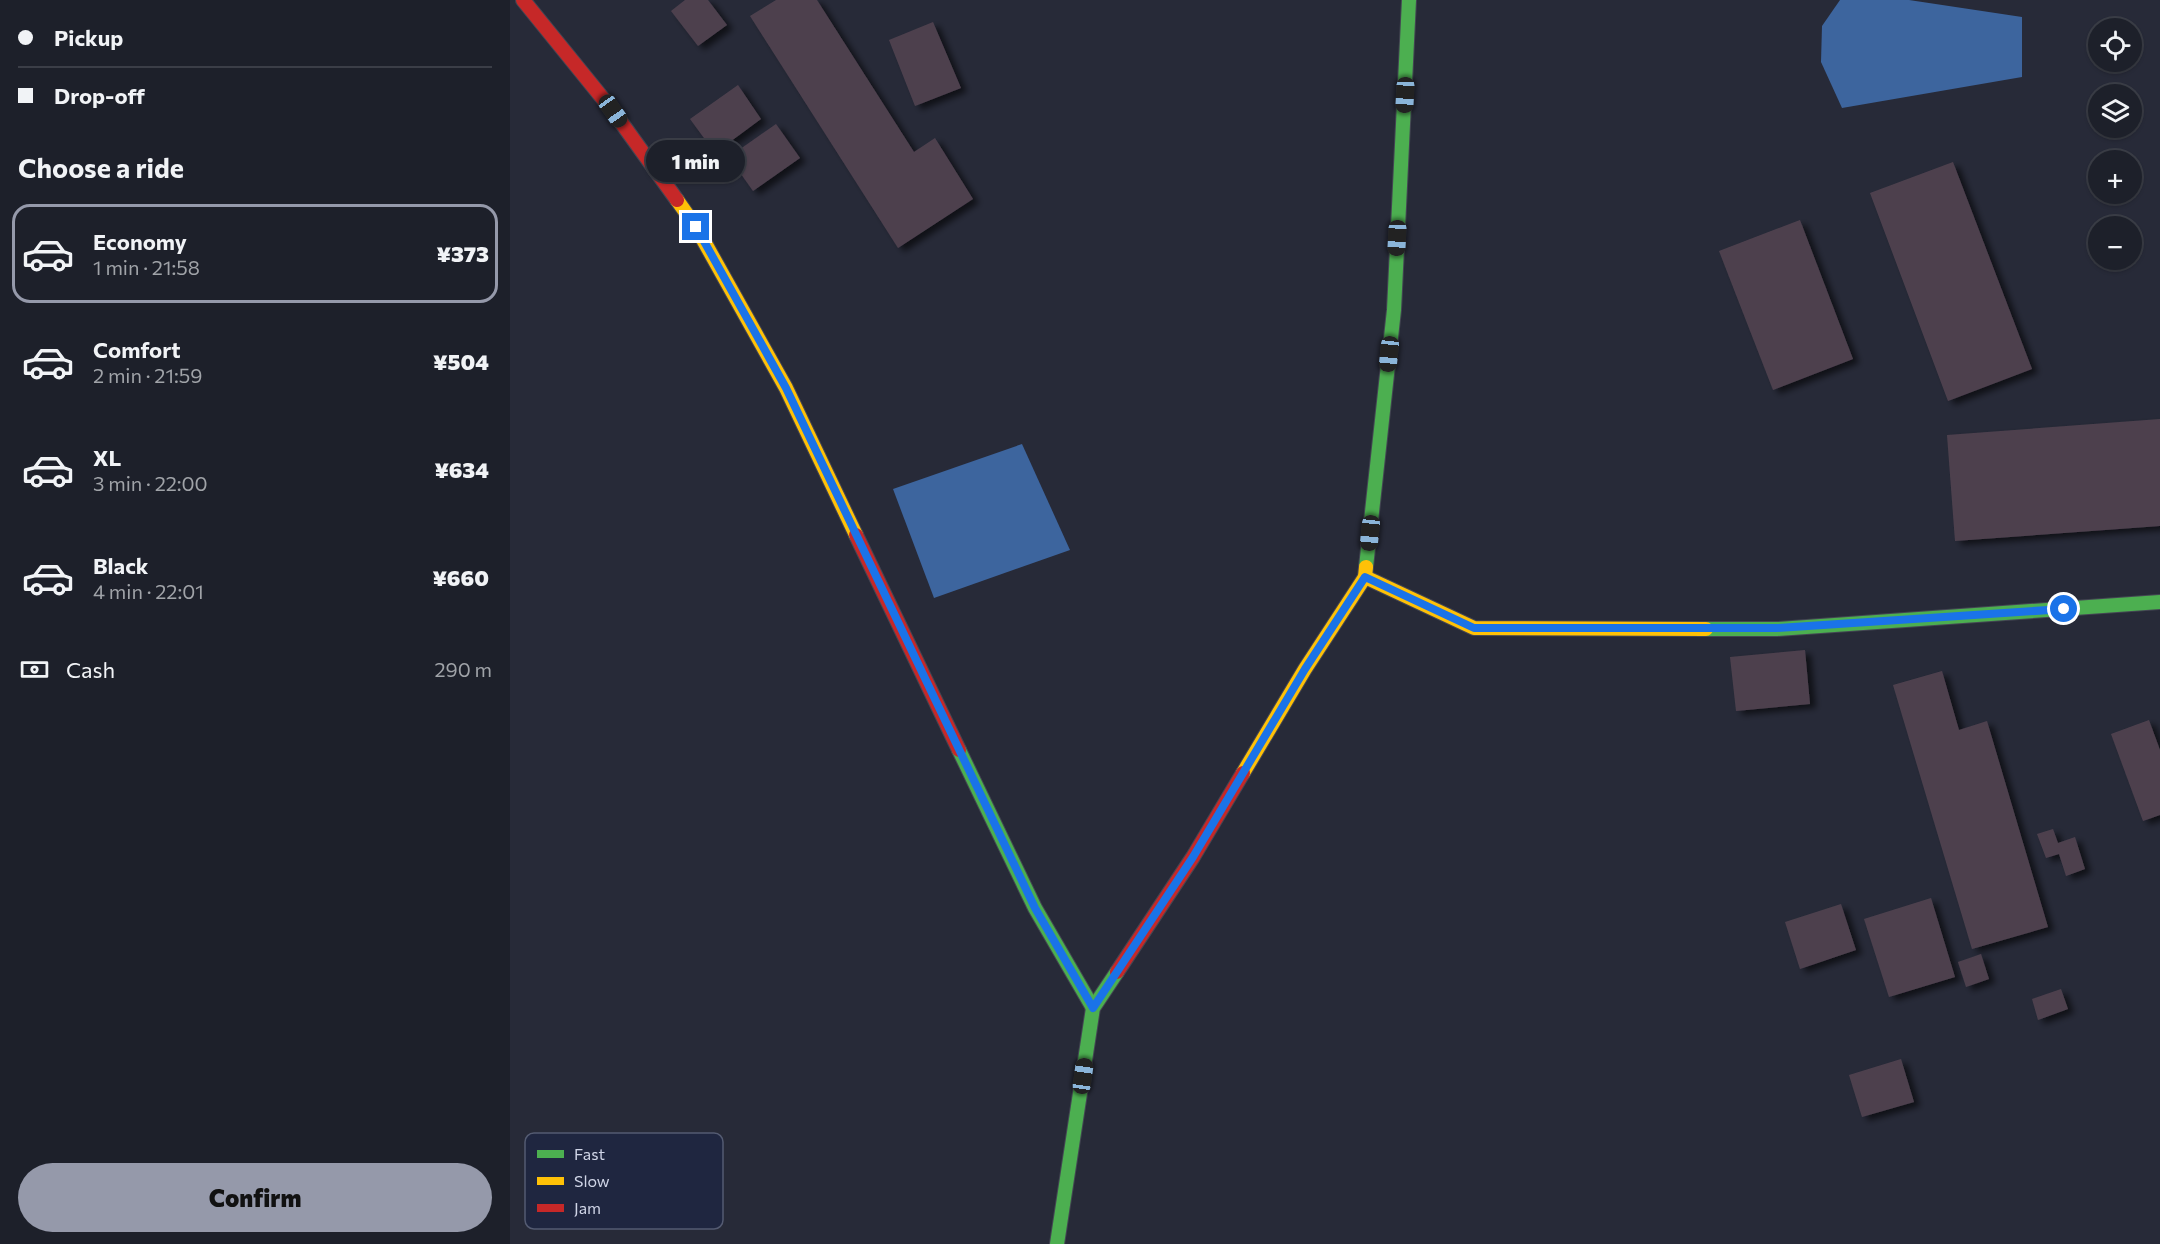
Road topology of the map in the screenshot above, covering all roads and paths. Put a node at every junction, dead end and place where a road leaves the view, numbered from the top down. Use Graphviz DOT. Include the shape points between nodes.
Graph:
graph roads {
  1 [pos="523,0"];
  2 [pos="1409,0"];
  3 [pos="1365,577"];
  4 [pos="2160,602"];
  5 [pos="1093,1008"];
  6 [pos="1057,1244"];
  1 -- 5 [label="street" via="613,111 702,237 786,388 1035,908"];
  2 -- 3 [label="street" via="1394,310"];
  3 -- 4 [label="street" via="1474,628 1777,628"];
  3 -- 5 [label="street" via="1193,857"];
  5 -- 6 [label="street"];
}
